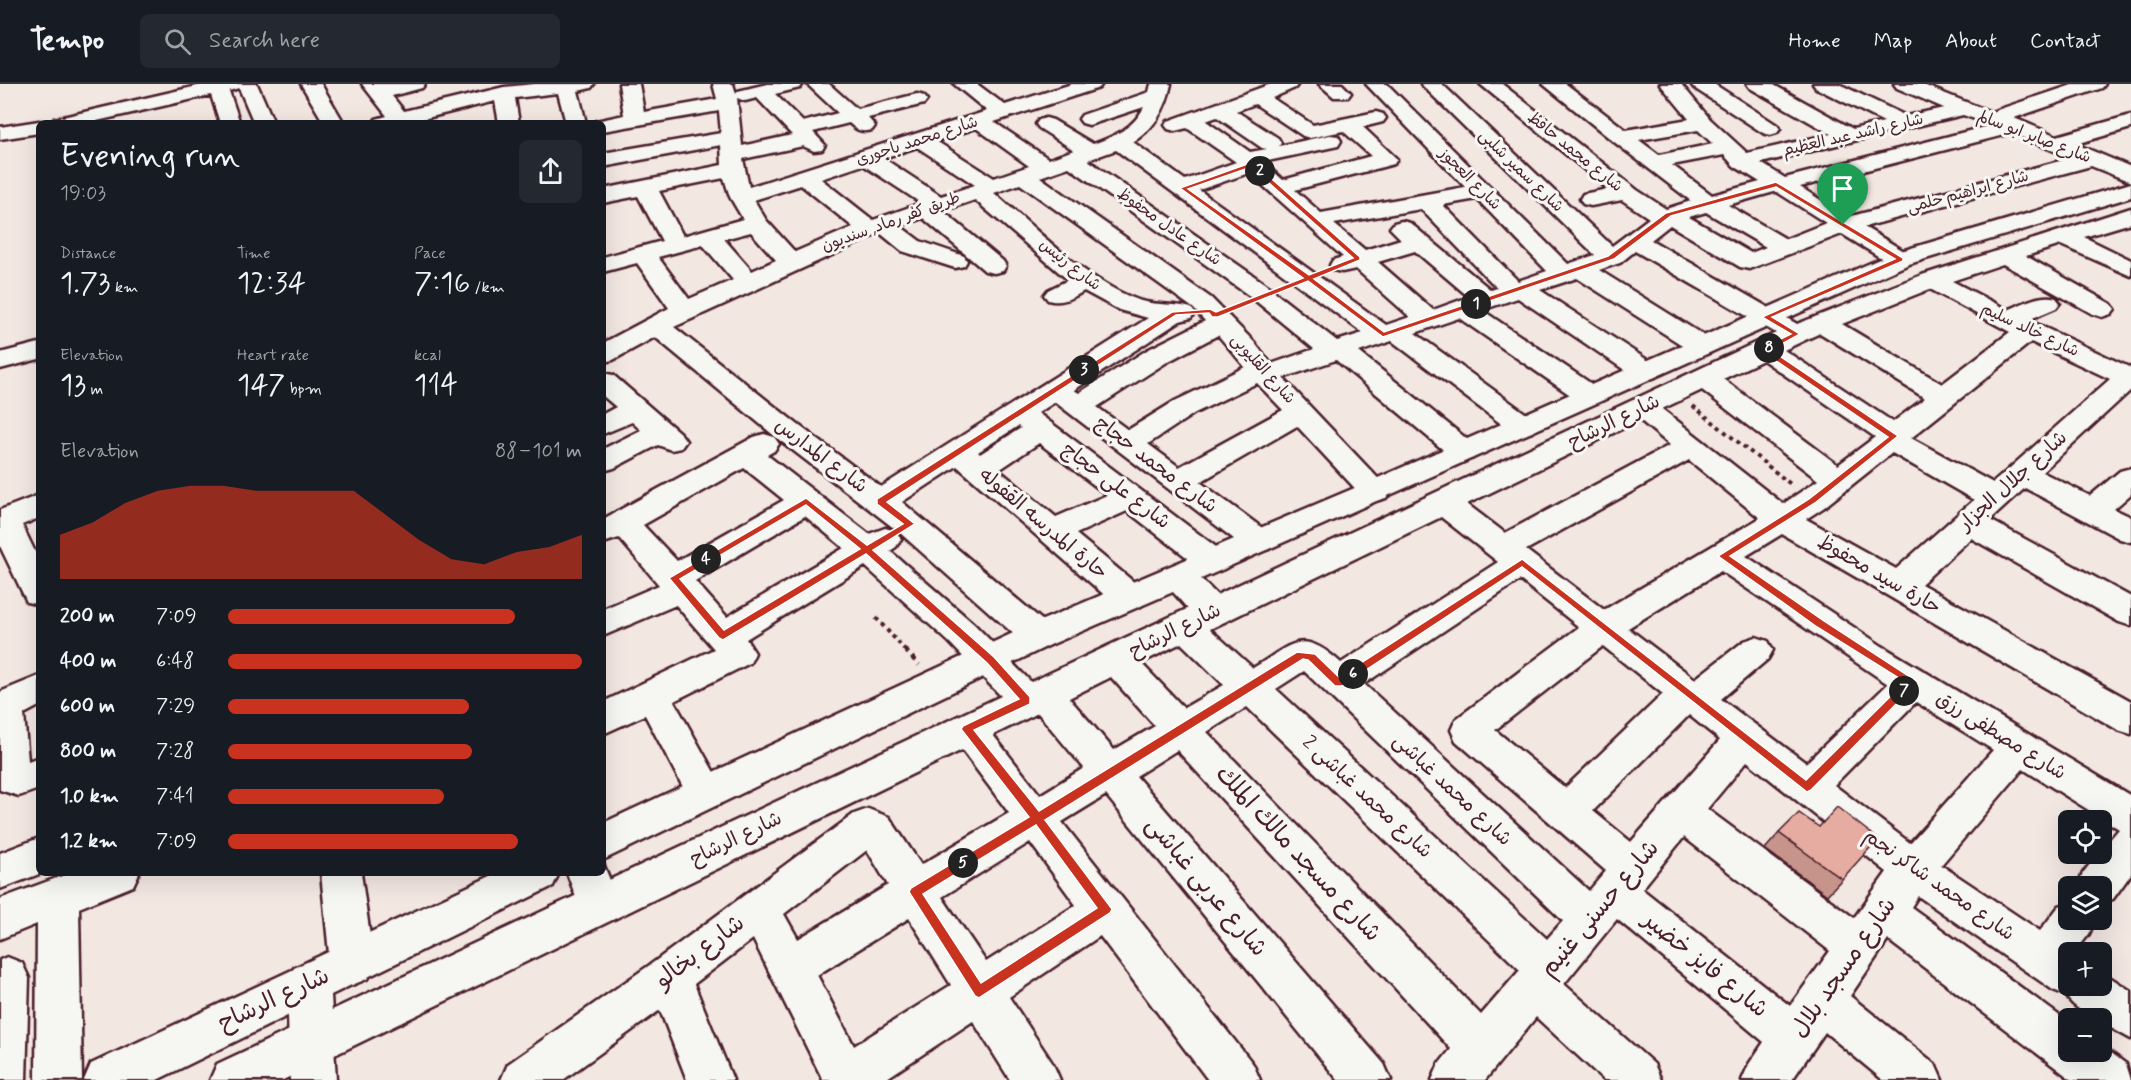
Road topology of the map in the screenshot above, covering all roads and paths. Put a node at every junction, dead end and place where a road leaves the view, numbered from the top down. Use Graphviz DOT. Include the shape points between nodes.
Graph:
graph roads {
  1 [pos="247,84"];
  2 [pos="312,84"];
  3 [pos="415,84"];
  4 [pos="572,84"];
  5 [pos="629,84"];
  6 [pos="793,84"];
  7 [pos="817,84"];
  8 [pos="898,84"];
  9 [pos="993,84"];
  10 [pos="1092,84"];
  11 [pos="1226,84"];
  12 [pos="1288,84"];
  13 [pos="1376,84"];
  14 [pos="1431,84"];
  15 [pos="1490,84"];
  16 [pos="1553,84"];
  17 [pos="1670,84"];
  18 [pos="1676,84"];
  19 [pos="1701,84"];
  20 [pos="1757,84"];
  21 [pos="1823,84"];
  22 [pos="2095,84"];
  23 [pos="1915,85"];
  24 [pos="225,86"];
  25 [pos="968,87"];
  26 [pos="375,88"];
  27 [pos="1160,90"];
  28 [pos="761,91"];
  29 [pos="504,93"];
  30 [pos="726,95"];
  31 [pos="1252,99"];
  32 [pos="917,100"];
  33 [pos="1964,109"];
  34 [pos="1220,110"];
  35 [pos="1002,113"];
  36 [pos="150,114"];
  37 [pos="451,114"];
  38 [pos="853,116"];
  39 [pos="1376,118"];
  40 [pos="635,119"];
  41 [pos="1089,119"];
  42 [pos="1991,119"];
  43 [pos="90,120"];
  44 [pos="230,120"];
  45 [pos="263,120"];
  46 [pos="331,120"];
  47 [pos="401,120"];
  48 [pos="508,120"];
  49 [pos="576,120"];
  50 [pos="1190,120"];
  51 [pos="979,121"];
  52 [pos="2131,121"];
  53 [pos="1703,123"];
  54 [pos="1903,123"];
  55 [pos="606,124"];
  56 [pos="1047,124"];
  57 [pos="1349,125"];
  58 [pos="2014,126"];
  59 [pos="36,127"];
  60 [pos="955,128"];
  61 [pos="1770,129"];
  62 [pos="0,133"];
  63 [pos="803,134"];
  64 [pos="1850,136"];
  65 [pos="1620,137"];
  66 [pos="920,140"];
  67 [pos="1330,141"];
  68 [pos="1119,142"];
  69 [pos="1270,143"];
  70 [pos="2056,143"];
  71 [pos="892,148"];
  72 [pos="733,154"];
  73 [pos="1081,155"];
  74 [pos="1735,155"];
  75 [pos="866,157"];
  76 [pos="2092,159"];
  77 [pos="606,160"];
  78 [pos="1249,162"];
  79 [pos="1654,162"];
  80 [pos="836,167"];
  81 [pos="1035,172"];
  82 [pos="1604,175"];
  83 [pos="2131,175"];
  84 [pos="805,177"];
  85 [pos="1574,178"];
  86 [pos="1778,185"];
  87 [pos="645,187"];
  88 [pos="986,188"];
  89 [pos="1183,188"];
  90 [pos="1278,188"];
  91 [pos="2131,190"];
  92 [pos="1481,191"];
  93 [pos="1626,193"];
  94 [pos="606,195"];
  95 [pos="741,197"];
  96 [pos="1590,199"];
  97 [pos="1427,201"];
  98 [pos="1708,203"];
  99 [pos="932,206"];
  100 [pos="1380,209"];
  101 [pos="1666,216"];
  102 [pos="2126,221"];
  103 [pos="1314,222"];
  104 [pos="756,223"];
  105 [pos="1843,225"];
  106 [pos="876,226"];
  107 [pos="708,236"];
  108 [pos="2064,237"];
  109 [pos="1635,241"];
  110 [pos="1418,242"];
  111 [pos="676,245"];
  112 [pos="1783,247"];
  113 [pos="642,254"];
  114 [pos="2006,255"];
  115 [pos="1611,258"];
  116 [pos="1358,259"];
  117 [pos="1900,259"];
  118 [pos="790,261"];
  119 [pos="955,261"];
  120 [pos="1749,262"];
  121 [pos="606,264"];
  122 [pos="994,266"];
  123 [pos="2131,269"];
  124 [pos="1571,271"];
  125 [pos="1308,278"];
  126 [pos="1931,280"];
  127 [pos="1085,281"];
  128 [pos="748,282"];
  129 [pos="1517,290"];
  130 [pos="1057,295"];
  131 [pos="2047,303"];
  132 [pos="1475,304"];
  133 [pos="1236,307"];
  134 [pos="2102,309"];
  135 [pos="684,311"];
  136 [pos="1174,313"];
  137 [pos="1429,320"];
  138 [pos="2017,325"];
  139 [pos="657,326"];
  140 [pos="1809,329"];
  141 [pos="1390,333"];
  142 [pos="606,334"];
  143 [pos="1766,334"];
  144 [pos="610,350"];
  145 [pos="1336,350"];
  146 [pos="36,356"];
  147 [pos="0,361"];
  148 [pos="2125,370"];
  149 [pos="1644,371"];
  150 [pos="1263,372"];
  151 [pos="1694,372"];
  152 [pos="606,384"];
  153 [pos="1055,388"];
  154 [pos="1589,395"];
  155 [pos="1943,397"];
  156 [pos="1079,406"];
  157 [pos="1642,408"];
  158 [pos="636,409"];
  159 [pos="1301,412"];
  160 [pos="1029,420"];
  161 [pos="606,424"];
  162 [pos="1522,425"];
  163 [pos="787,431"];
  164 [pos="1892,438"];
  165 [pos="1128,443"];
  166 [pos="1690,446"];
  167 [pos="1463,452"];
  168 [pos="746,454"];
  169 [pos="606,460"];
  170 [pos="968,460"];
  171 [pos="2022,474"];
  172 [pos="2131,478"];
  173 [pos="1838,480"];
  174 [pos="1178,481"];
  175 [pos="1375,491"];
  176 [pos="1131,497"];
  177 [pos="1995,498"];
  178 [pos="806,501"];
  179 [pos="1812,501"];
  180 [pos="880,502"];
  181 [pos="1444,503"];
  182 [pos="36,507"];
  183 [pos="2092,511"];
  184 [pos="1783,520"];
  185 [pos="2,522"];
  186 [pos="1968,522"];
  187 [pos="910,524"];
  188 [pos="613,527"];
  189 [pos="2131,531"];
  190 [pos="1052,532"];
  191 [pos="1258,541"];
  192 [pos="866,549"];
  193 [pos="1513,555"];
  194 [pos="1723,556"];
  195 [pos="1212,561"];
  196 [pos="1178,576"];
  197 [pos="678,583"];
  198 [pos="1898,586"];
  199 [pos="36,587"];
  200 [pos="1129,597"];
  201 [pos="2131,613"];
  202 [pos="876,618"];
  203 [pos="1199,619"];
  204 [pos="606,621"];
  205 [pos="1604,626"];
  206 [pos="1038,636"];
  207 [pos="731,645"];
  208 [pos="1756,650"];
  209 [pos="990,660"];
  210 [pos="1116,660"];
  211 [pos="1326,671"];
  212 [pos="1913,682"];
  213 [pos="936,683"];
  214 [pos="1250,687"];
  215 [pos="36,692"];
  216 [pos="653,696"];
  217 [pos="1692,696"];
  218 [pos="1035,697"];
  219 [pos="3,708"];
  220 [pos="606,718"];
  221 [pos="2131,719"];
  222 [pos="967,729"];
  223 [pos="1182,730"];
  224 [pos="1745,737"];
  225 [pos="2019,747"];
  226 [pos="36,774"];
  227 [pos="1110,774"];
  228 [pos="1807,787"];
  229 [pos="706,792"];
  230 [pos="1681,812"];
  231 [pos="1566,813"];
  232 [pos="2131,816"];
  233 [pos="1037,818"];
  234 [pos="606,841"];
  235 [pos="2131,842"];
  236 [pos="36,857"];
  237 [pos="1913,869"];
  238 [pos="0,871"];
  239 [pos="341,876"];
  240 [pos="533,876"];
  241 [pos="2106,876"];
  242 [pos="92,881"];
  243 [pos="593,889"];
  244 [pos="915,892"];
  245 [pos="1613,894"];
  246 [pos="759,908"];
  247 [pos="1106,909"];
  248 [pos="1884,911"];
  249 [pos="0,919"];
  250 [pos="2069,930"];
  251 [pos="1859,948"];
  252 [pos="352,964"];
  253 [pos="2056,967"];
  254 [pos="791,968"];
  255 [pos="669,977"];
  256 [pos="7,978"];
  257 [pos="1542,978"];
  258 [pos="309,983"];
  259 [pos="979,992"];
  260 [pos="2099,996"];
  261 [pos="1820,1000"];
  262 [pos="2131,1017"];
  263 [pos="2058,1041"];
  264 [pos="314,1060"];
  265 [pos="2086,1062"];
  266 [pos="1783,1065"];
  267 [pos="1463,1071"];
  268 [pos="847,1079"];
  269 [pos="3,1080"];
  270 [pos="59,1080"];
  271 [pos="106,1080"];
  272 [pos="233,1080"];
  273 [pos="524,1080"];
  274 [pos="710,1080"];
  275 [pos="1037,1080"];
  276 [pos="1238,1080"];
  277 [pos="1368,1080"];
  278 [pos="1638,1080"];
  279 [pos="1919,1080"];
  280 [pos="2110,1080"];
  1 -- 45 [label="street"];
  2 -- 46 [label="street"];
  3 -- 26 [label="street"];
  4 -- 29 [label="street"];
  4 -- 49 [label="street"];
  5 -- 40 [label="street"];
  6 -- 28 [label="street"];
  7 -- 38 [label="street"];
  8 -- 32 [label="street"];
  9 -- 25 [label="street"];
  10 -- 35 [label="street, شارع محمد باجورى"];
  11 -- 31 [label="street"];
  12 -- 31 [label="street"];
  13 -- 92 [label="street, شارع العجوز"];
  14 -- 115 [label="street, شارع سمير شلبى"];
  15 -- 82 [label="street, شارع محمد حافظ"];
  16 -- 65 [label="street"];
  17 -- 18 [label="street"];
  17 -- 53 [label="street"];
  19 -- 61 [label="street"];
  20 -- 64 [label="street"];
  21 -- 54 [label="street"];
  22 -- 42 [label="street"];
  23 -- 33 [label="street, شارع صابر ابو سالم"];
  24 -- 36 [label="street"];
  24 -- 44 [label="street"];
  25 -- 35 [label="street"];
  26 -- 47 [label="street"];
  27 -- 41 [label="street"];
  27 -- 68 [label="street, طريق كفر رماد, سنديون" via="1146,123"];
  28 -- 30 [label="street"];
  28 -- 63 [label="street"];
  29 -- 37 [label="street"];
  29 -- 48 [label="street"];
  30 -- 40 [label="street"];
  30 -- 72 [label="street"];
  31 -- 34 [label="street"];
  31 -- 57 [label="street" via="1310,132"];
  32 -- 38 [label="street"];
  32 -- 60 [label="street"];
  33 -- 42 [label="street, شارع صابر ابو سالم"];
  33 -- 54 [label="street, شارع راشد عبد العظيم"];
  34 -- 50 [label="street"];
  34 -- 69 [label="street"];
  35 -- 51 [label="street, شارع محمد باجورى"];
  36 -- 43 [label="street"];
  37 -- 47 [label="street"];
  38 -- 63 [label="street"];
  38 -- 71 [label="street"];
  39 -- 57 [label="street"];
  40 -- 55 [label="street"];
  42 -- 58 [label="street, شارع صابر ابو سالم"];
  50 -- 68 [label="street"];
  50 -- 78 [label="street"];
  51 -- 60 [label="street, شارع محمد باجورى"];
  51 -- 81 [label="street, شارع القليوبى"];
  52 -- 70 [label="street"];
  53 -- 65 [label="street"];
  53 -- 74 [label="street"];
  54 -- 64 [label="street, شارع راشد عبد العظيم"];
  56 -- 73 [label="street, شارع عادل محفوظ"];
  57 -- 90 [label="street" via="1386,159"];
  58 -- 70 [label="street, شارع صابر ابو سالم"];
  58 -- 86 [label="street"];
  59 -- 62 [label="street"];
  60 -- 66 [label="street, شارع محمد باجورى"];
  63 -- 72 [label="street"];
  63 -- 80 [label="street"];
  64 -- 74 [label="street, شارع راشد عبد العظيم"];
  65 -- 79 [label="street"];
  66 -- 71 [label="street, شارع محمد باجورى"];
  66 -- 88 [label="street, شارع رئيس"];
  67 -- 78 [label="street"];
  68 -- 73 [label="street, طريق كفر رماد, سنديون"];
  68 -- 89 [label="street"];
  70 -- 76 [label="street, شارع صابر ابو سالم"];
  71 -- 75 [label="street, شارع محمد باجورى"];
  72 -- 77 [label="street"];
  72 -- 87 [label="street"];
  72 -- 95 [label="street"];
  73 -- 81 [label="street, طريق كفر رماد, سنديون"];
  73 -- 133 [label="street, شارع عادل محفوظ"];
  74 -- 79 [label="street, شارع راشد عبد العظيم"];
  74 -- 86 [label="street"];
  75 -- 80 [label="street, شارع محمد باجورى"];
  75 -- 99 [label="street"];
  76 -- 83 [label="street, شارع صابر ابو سالم"];
  76 -- 105 [label="street, شارع ابراهيم حلمى"];
  78 -- 89 [label="street"];
  78 -- 90 [label="street"];
  79 -- 98 [label="street"];
  80 -- 84 [label="street, شارع محمد باجورى"];
  81 -- 88 [label="street, طريق كفر رماد, سنديون"];
  81 -- 133 [label="street, شارع القليوبى"];
  82 -- 85 [label="street"];
  82 -- 93 [label="street, شارع محمد حافظ"];
  84 -- 95 [label="street, شارع محمد باجورى"];
  84 -- 106 [label="street"];
  86 -- 98 [label="street"];
  86 -- 105 [label="street"];
  87 -- 94 [label="street"];
  87 -- 111 [label="street"];
  88 -- 99 [label="street, طريق كفر رماد, سنديون"];
  88 -- 127 [label="street, شارع رئيس"];
  89 -- 125 [label="street" via="1241,219"];
  90 -- 103 [label="street"];
  91 -- 117 [label="street, شارع الرشاح"];
  92 -- 97 [label="street"];
  92 -- 124 [label="street, شارع العجوز"];
  93 -- 96 [label="street"];
  93 -- 101 [label="street, شارع محمد حافظ"];
  95 -- 104 [label="street"];
  97 -- 100 [label="street"];
  97 -- 129 [label="street"];
  98 -- 101 [label="street"];
  98 -- 112 [label="street"];
  99 -- 106 [label="street, طريق كفر رماد, سنديون"];
  99 -- 122 [label="street"];
  100 -- 103 [label="street"];
  100 -- 110 [label="street"];
  101 -- 109 [label="street"];
  101 -- 120 [label="street, شارع محمد حافظ"];
  102 -- 108 [label="street, شارع الرشاح"];
  103 -- 116 [label="street"];
  104 -- 107 [label="street"];
  104 -- 118 [label="street"];
  105 -- 112 [label="street, شارع ابراهيم حلمى"];
  105 -- 117 [label="street"];
  106 -- 118 [label="street, طريق كفر رماد, سنديون"];
  106 -- 119 [label="street" via="911,246"];
  107 -- 111 [label="street"];
  107 -- 128 [label="street"];
  108 -- 114 [label="street, شارع الرشاح"];
  108 -- 123 [label="street"];
  109 -- 115 [label="street"];
  109 -- 143 [label="street"];
  110 -- 116 [label="street"];
  110 -- 132 [label="street"];
  111 -- 113 [label="street"];
  112 -- 120 [label="street, شارع ابراهيم حلمى"];
  113 -- 121 [label="street"];
  113 -- 135 [label="street"];
  114 -- 126 [label="street, شارع الرشاح"];
  114 -- 134 [label="street"];
  115 -- 124 [label="street"];
  116 -- 125 [label="street"];
  116 -- 137 [label="street"];
  117 -- 143 [label="street, شارع الرشاح"];
  118 -- 128 [label="street, طريق كفر رماد, سنديون"];
  124 -- 129 [label="street"];
  124 -- 151 [label="street, شارع العجوز"];
  125 -- 133 [label="street"];
  125 -- 141 [label="street"];
  126 -- 138 [label="street, شارع خالد سليم"];
  126 -- 140 [label="street, شارع الرشاح"];
  127 -- 130 [label="street"];
  127 -- 136 [label="street, شارع رئيس" via="1128,305"];
  128 -- 135 [label="street, طريق كفر رماد, سنديون"];
  129 -- 132 [label="street"];
  129 -- 149 [label="street"];
  131 -- 138 [label="street"];
  132 -- 137 [label="street"];
  132 -- 154 [label="street"];
  133 -- 136 [label="street, شارع رئيس"];
  133 -- 145 [label="street"];
  133 -- 150 [label="street, شارع القليوبى"];
  133 -- 156 [label="street"];
  135 -- 139 [label="street, طريق كفر رماد, سنديون"];
  136 -- 153 [label="street"];
  137 -- 141 [label="street"];
  138 -- 148 [label="street, شارع خالد سليم"];
  138 -- 155 [label="street"];
  139 -- 144 [label="street, طريق كفر رماد, سنديون"];
  139 -- 163 [label="street, شارع المدارس"];
  140 -- 143 [label="street, شارع الرشاح"];
  140 -- 155 [label="street"];
  141 -- 145 [label="street"];
  141 -- 162 [label="street"];
  142 -- 144 [label="street"];
  143 -- 151 [label="street, شارع الرشاح"];
  143 -- 164 [label="street"];
  145 -- 150 [label="street"];
  145 -- 167 [label="street"];
  146 -- 147 [label="street"];
  148 -- 171 [label="street, شارع جلال الجزار"];
  149 -- 151 [label="street, شارع الرشاح"];
  149 -- 154 [label="street, شارع الرشاح"];
  150 -- 159 [label="street, شارع القليوبى"];
  150 -- 165 [label="street" via="1185,407"];
  151 -- 157 [label="street, شارع الرشاح"];
  151 -- 173 [label="street, شارع العجوز"];
  151 -- 179 [label="path"];
  152 -- 158 [label="street"];
  153 -- 156 [label="street, شارع محمد حجاج"];
  153 -- 160 [label="street"];
  154 -- 162 [label="street, شارع الرشاح"];
  155 -- 164 [label="street"];
  156 -- 165 [label="street, شارع محمد حجاج"];
  157 -- 166 [label="street, حارة سيد محفوظ"];
  157 -- 181 [label="street, شارع الرشاح"];
  158 -- 161 [label="street"];
  158 -- 169 [label="street" via="666,436"];
  159 -- 174 [label="street"];
  159 -- 175 [label="street, شارع القليوبى"];
  160 -- 170 [label="street"];
  160 -- 176 [label="street, شارع على حجاج"];
  162 -- 167 [label="street, شارع الرشاح"];
  163 -- 168 [label="street"];
  163 -- 180 [label="street, شارع المدارس"];
  164 -- 173 [label="street"];
  164 -- 177 [label="street"];
  165 -- 174 [label="street, شارع محمد حجاج"];
  166 -- 184 [label="street, حارة سيد محفوظ"];
  166 -- 193 [label="street"];
  167 -- 175 [label="street, شارع الرشاح"];
  168 -- 178 [label="street, شارع عربى غباشى"];
  168 -- 188 [label="street"];
  170 -- 180 [label="street"];
  170 -- 190 [label="street, حارة المدرسه القفوله"];
  171 -- 177 [label="street, شارع جلال الجزار"];
  171 -- 183 [label="street"];
  172 -- 183 [label="street"];
  173 -- 179 [label="street"];
  174 -- 191 [label="street, شارع محمد حجاج"];
  175 -- 191 [label="street, شارع الرشاح"];
  176 -- 190 [label="street"];
  176 -- 195 [label="street, شارع على حجاج"];
  177 -- 186 [label="street, شارع جلال الجزار"];
  178 -- 192 [label="street, شارع عربى غباشى"];
  178 -- 197 [label="street"];
  179 -- 184 [label="street"];
  180 -- 187 [label="street, شارع المدارس"];
  181 -- 193 [label="street, شارع محمد شاكر نجم"];
  181 -- 203 [label="street, شارع الرشاح"];
  182 -- 185 [label="street"];
  183 -- 189 [label="street"];
  184 -- 194 [label="street"];
  184 -- 198 [label="street, حارة سيد محفوظ"];
  185 -- 199 [label="street"];
  186 -- 198 [label="street, شارع جلال الجزار"];
  186 -- 201 [label="street"];
  187 -- 192 [label="street"];
  187 -- 206 [label="street, شارع المدارس"];
  188 -- 197 [label="street"];
  190 -- 200 [label="street, حارة المدرسه القفوله"];
  191 -- 195 [label="street, شارع الرشاح"];
  192 -- 207 [label="street"];
  192 -- 209 [label="street, شارع عربى غباشى"];
  193 -- 205 [label="street, شارع محمد شاكر نجم"];
  193 -- 211 [label="street"];
  194 -- 205 [label="street"];
  194 -- 212 [label="street, شارع مصطفى رزق"];
  195 -- 196 [label="street, شارع الرشاح"];
  196 -- 200 [label="street, شارع الرشاح"];
  196 -- 203 [label="street, شارع محمد غباشى 2"];
  197 -- 204 [label="street"];
  197 -- 207 [label="street"];
  198 -- 221 [label="street, حارة سيد محفوظ"];
  200 -- 206 [label="street, شارع الرشاح"];
  202 -- 213 [label="path"];
  203 -- 210 [label="street, شارع الرشاح"];
  203 -- 214 [label="street, شارع محمد غباشى 2"];
  205 -- 217 [label="street, شارع محمد شاكر نجم"];
  205 -- 231 [label="street" via="1469,730"];
  206 -- 209 [label="street, شارع الرشاح"];
  207 -- 216 [label="street"];
  208 -- 217 [label="street"];
  209 -- 213 [label="street, شارع الرشاح"];
  209 -- 218 [label="street, شارع عربى غباشى"];
  210 -- 218 [label="street, شارع الرشاح"];
  210 -- 223 [label="street, شارع مسجد مالك الملك"];
  211 -- 214 [label="street" via="1308,654 1301,655"];
  211 -- 245 [label="street, شارع محمد غباشى"];
  212 -- 225 [label="street, شارع مصطفى رزق"];
  212 -- 228 [label="street"];
  213 -- 229 [label="street, شارع الرشاح"];
  214 -- 223 [label="street"];
  214 -- 257 [label="street, شارع محمد غباشى 2"];
  215 -- 219 [label="street"];
  216 -- 220 [label="street"];
  216 -- 229 [label="street"];
  217 -- 224 [label="street, شارع محمد شاكر نجم"];
  217 -- 231 [label="street"];
  218 -- 222 [label="street, شارع الرشاح"];
  218 -- 227 [label="street, شارع عربى غباشى"];
  219 -- 226 [label="street" via="12,778 19,780"];
  222 -- 233 [label="street"];
  222 -- 243 [label="street, شارع الرشاح"];
  223 -- 227 [label="street"];
  223 -- 267 [label="street, شارع مسجد مالك الملك"];
  224 -- 228 [label="street, شارع محمد شاكر نجم"];
  224 -- 230 [label="street, شارع حسنى غنيم"];
  225 -- 232 [label="street, شارع مصطفى رزق"];
  225 -- 237 [label="street, شارع مسجد بلال"];
  227 -- 233 [label="street"];
  227 -- 277 [label="street, شارع عربى غباشى"];
  228 -- 237 [label="street, شارع محمد شاكر نجم"];
  229 -- 234 [label="street, شارع الرشاح"];
  230 -- 245 [label="street, شارع حسنى غنيم"];
  230 -- 251 [label="street"];
  231 -- 245 [label="street"];
  233 -- 244 [label="street"];
  233 -- 247 [label="street"];
  235 -- 241 [label="street"];
  236 -- 238 [label="street"];
  237 -- 248 [label="street, شارع مسجد بلال"];
  237 -- 253 [label="street, شارع محمد شاكر نجم"];
  239 -- 252 [label="street"];
  240 -- 252 [label="street, شارع الرشاح"];
  242 -- 249 [label="street"];
  242 -- 270 [label="street"];
  243 -- 264 [label="street, شارع الرشاح"];
  244 -- 246 [label="street, شارع بخالو" via="875,829 868,826"];
  244 -- 254 [label="street"];
  244 -- 259 [label="street"];
  245 -- 257 [label="street, شارع حسنى غنيم"];
  245 -- 266 [label="street, شارع فايز خضير"];
  246 -- 254 [label="street"];
  246 -- 255 [label="street, شارع بخالو"];
  247 -- 259 [label="street"];
  247 -- 276 [label="street"];
  248 -- 251 [label="street, شارع مسجد بلال"];
  248 -- 263 [label="street"];
  250 -- 253 [label="street"];
  251 -- 261 [label="street, شارع مسجد بلال"];
  252 -- 258 [label="street, شارع الرشاح"];
  254 -- 268 [label="street"];
  255 -- 273 [label="street, شارع بخالو"];
  255 -- 274 [label="street"];
  256 -- 269 [label="street"];
  257 -- 267 [label="street, شارع حسنى غنيم"];
  257 -- 278 [label="street, شارع محمد غباشى 2"];
  258 -- 264 [label="street"];
  258 -- 271 [label="street, شارع الرشاح"];
  259 -- 268 [label="street"];
  259 -- 275 [label="street"];
  260 -- 262 [label="street"];
  261 -- 266 [label="street, شارع مسجد بلال"];
  261 -- 279 [label="street"];
  264 -- 272 [label="street, شارع الرشاح"];
  265 -- 280 [label="street"];
}
